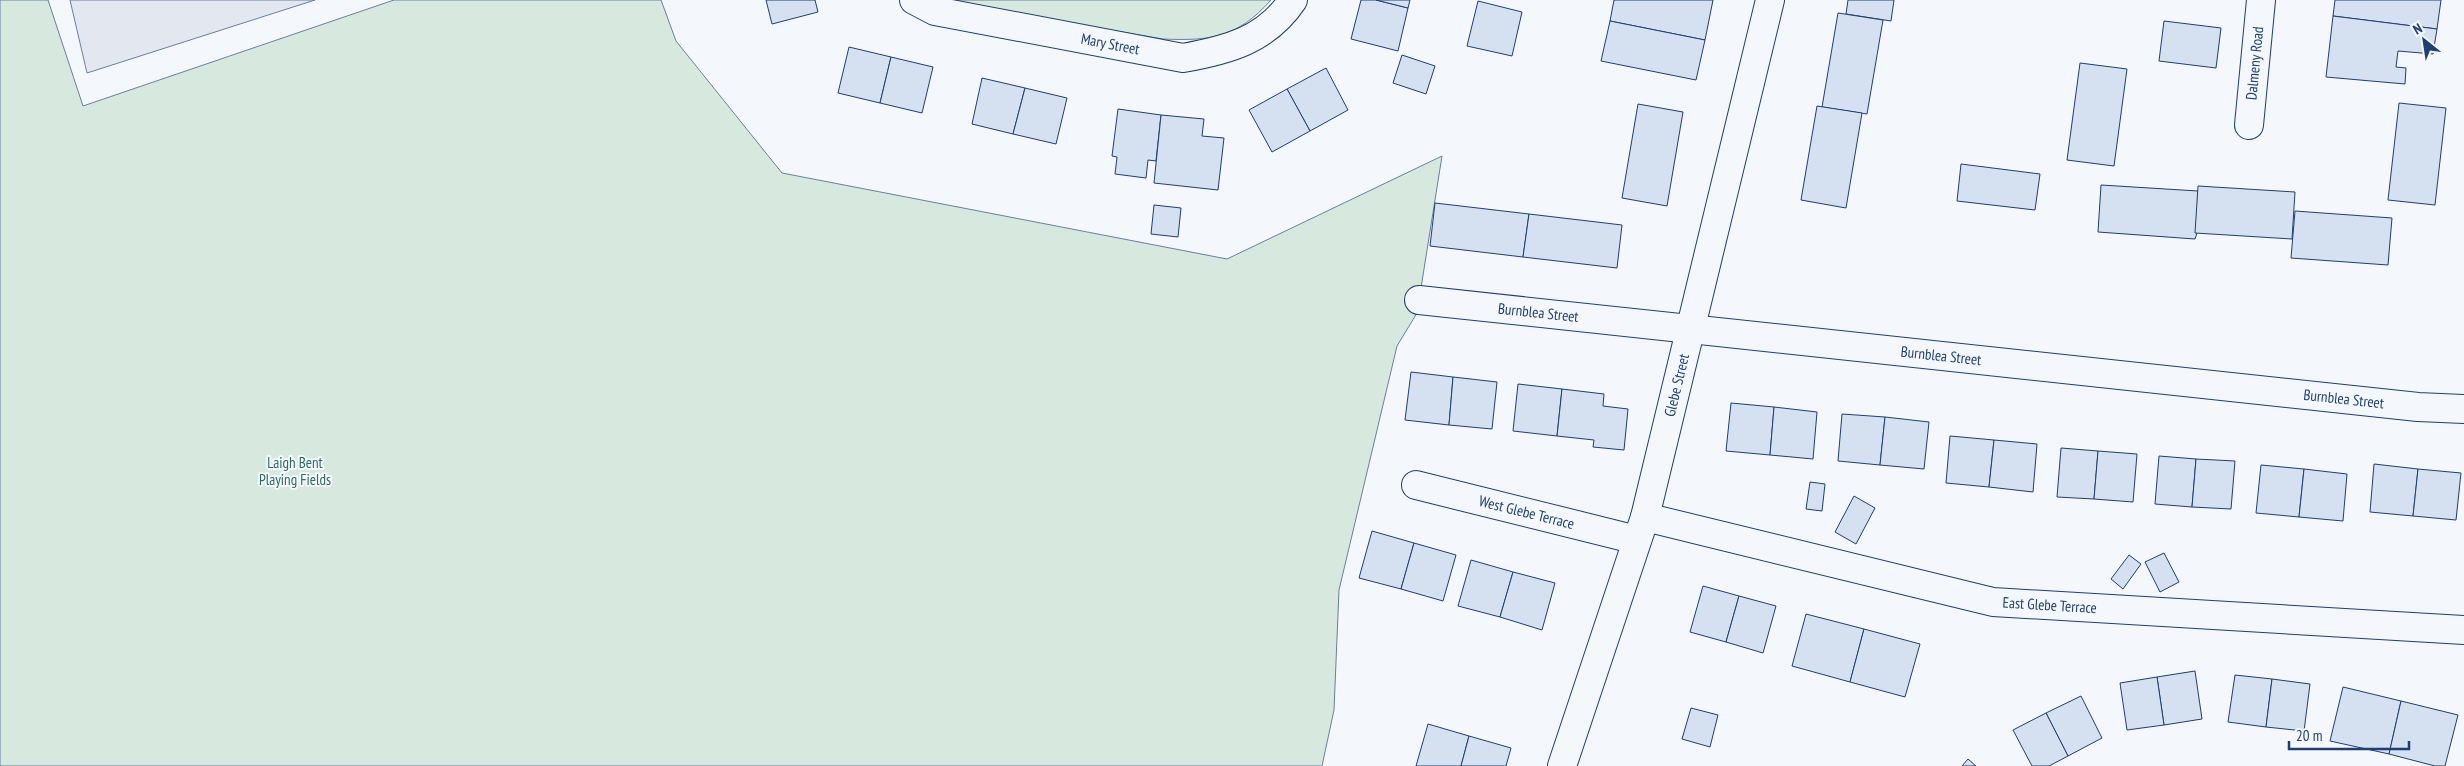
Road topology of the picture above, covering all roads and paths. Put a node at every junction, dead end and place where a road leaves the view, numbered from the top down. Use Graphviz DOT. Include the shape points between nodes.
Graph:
graph roads {
  1 [pos="914,0"];
  2 [pos="1293,0"];
  3 [pos="1770,0"];
  4 [pos="2261,0"];
  5 [pos="2249,125"];
  6 [pos="1419,300"];
  7 [pos="1689,330"];
  8 [pos="2464,409"];
  9 [pos="1416,485"];
  10 [pos="1641,528"];
  11 [pos="2464,630"];
  12 [pos="1562,766"];
  1 -- 2 [label="street, Mary Street" via="935,11 1183,58 1224,50 1255,36 1282,16"];
  3 -- 7 [label="street, Glebe Street"];
  4 -- 5 [label="street, Dalmeny Road"];
  6 -- 7 [label="street, Burnblea Street"];
  7 -- 8 [label="street, Burnblea Street" via="2408,406"];
  7 -- 10 [label="street, Glebe Street"];
  9 -- 10 [label="street, West Glebe Terrace"];
  10 -- 11 [label="street, East Glebe Terrace" via="1993,602"];
  10 -- 12 [label="street, Glebe Street"];
}
